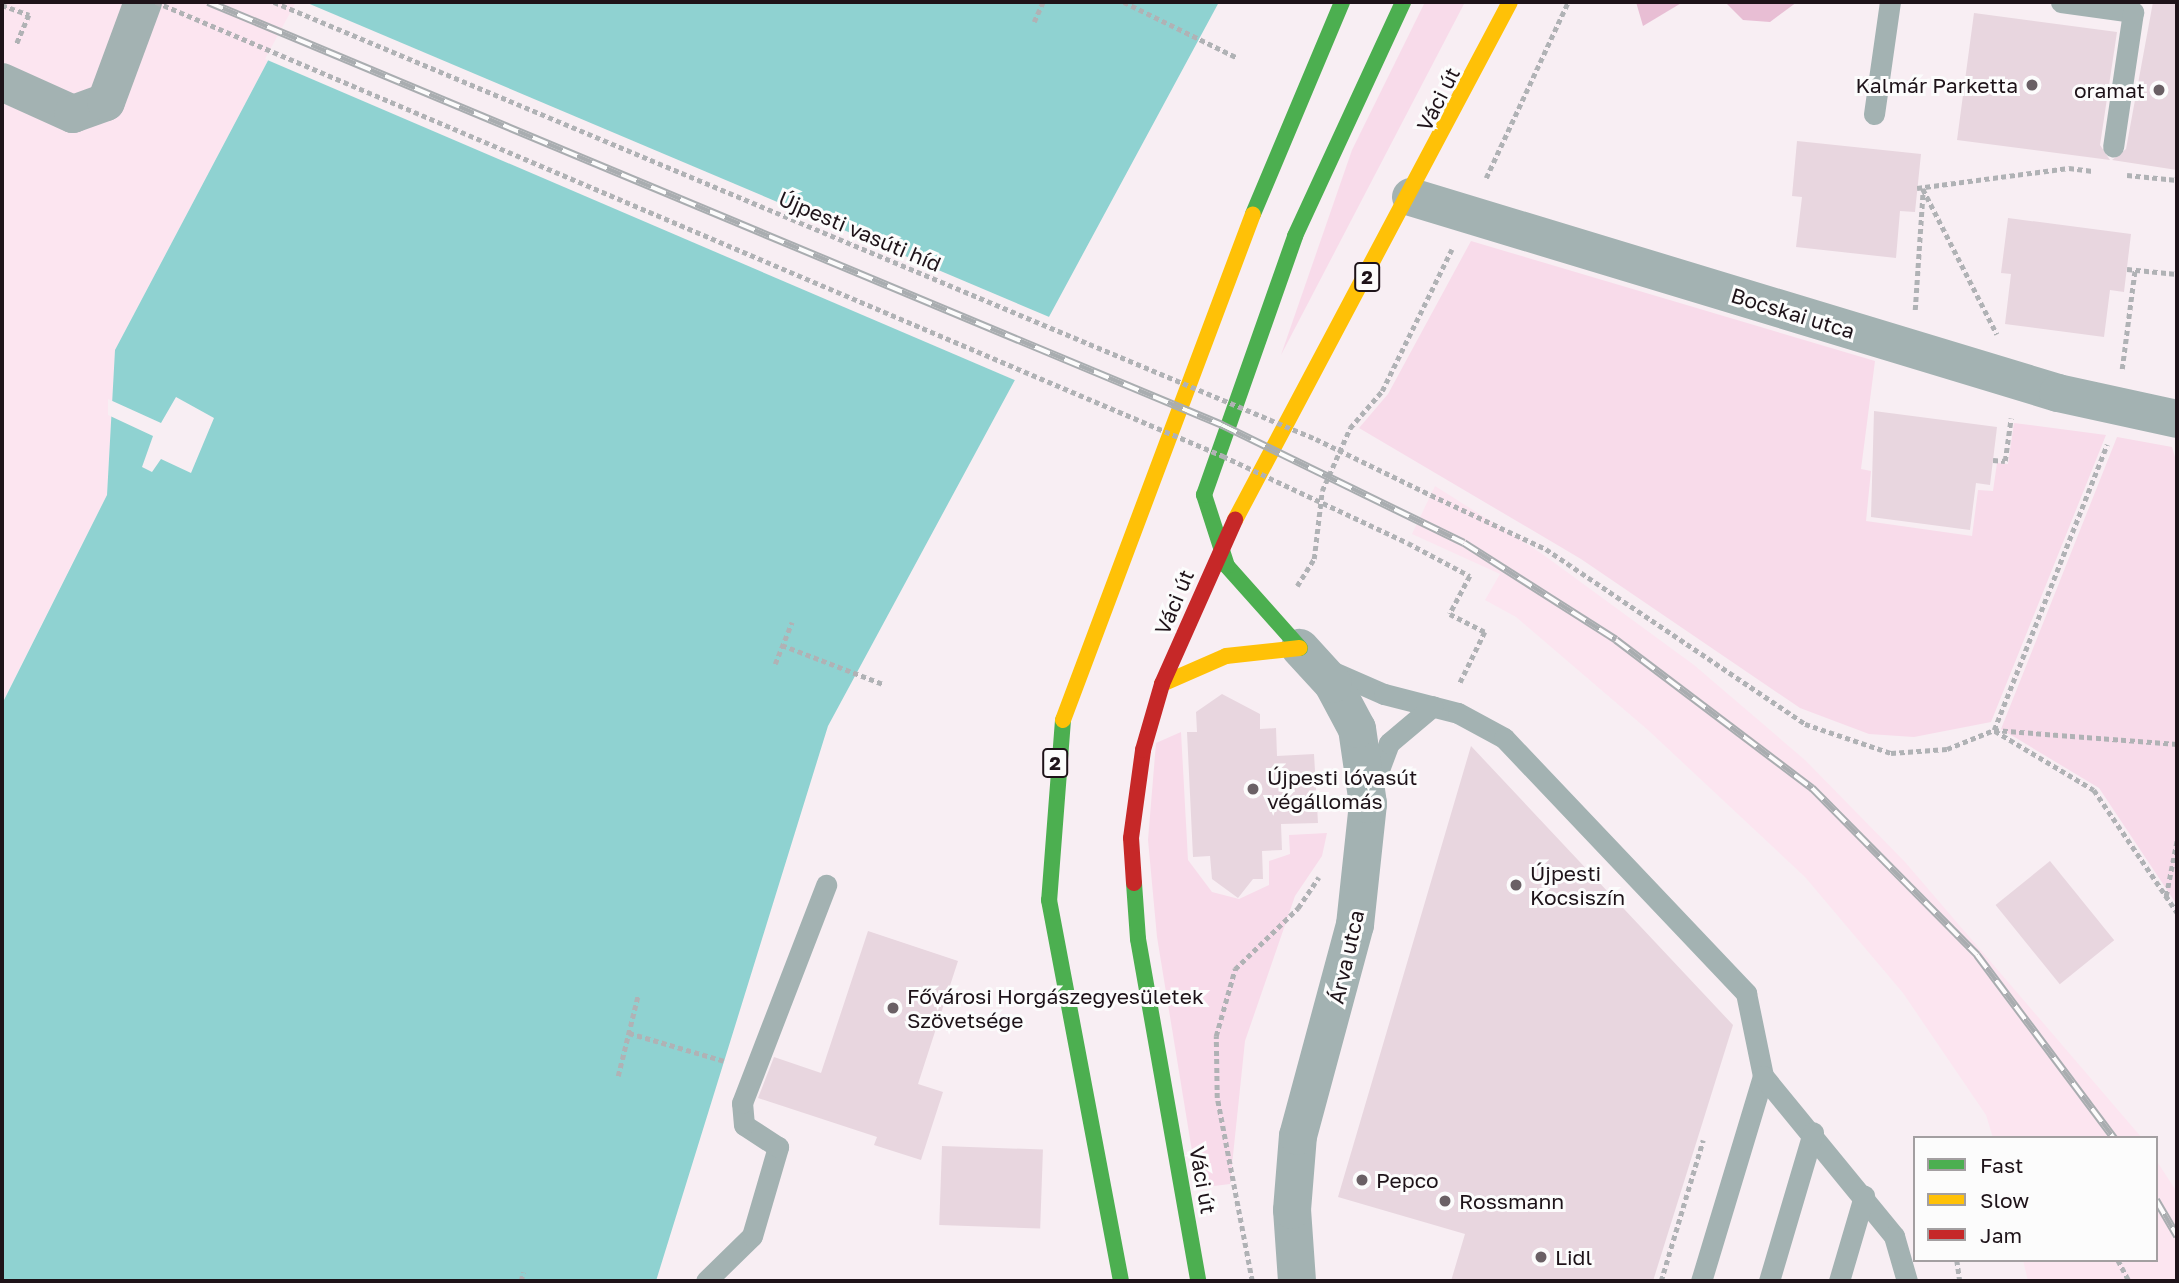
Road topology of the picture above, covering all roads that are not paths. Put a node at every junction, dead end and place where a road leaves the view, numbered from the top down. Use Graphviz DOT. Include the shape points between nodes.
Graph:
graph roads {
  1 [pos="143,2"];
  2 [pos="1342,2"];
  3 [pos="1395,2"];
  4 [pos="1403,2"];
  5 [pos="1510,2"];
  6 [pos="1890,2"];
  7 [pos="2061,2"];
  8 [pos="1391,26"];
  9 [pos="7,67"];
  10 [pos="1874,114"];
  11 [pos="2113,147"];
  12 [pos="1411,197"];
  13 [pos="1295,236"];
  14 [pos="1255,291"];
  15 [pos="1231,324"];
  16 [pos="1199,368"];
  17 [pos="2177,419"];
  18 [pos="1219,550"];
  19 [pos="1298,646"];
  20 [pos="1162,684"];
  21 [pos="1433,706"];
  22 [pos="1368,804"];
  23 [pos="826,885"];
  24 [pos="1763,1076"];
  25 [pos="1813,1132"];
  26 [pos="1864,1196"];
  27 [pos="706,1281"];
  28 [pos="1121,1281"];
  29 [pos="1198,1281"];
  30 [pos="1297,1281"];
  31 [pos="1702,1281"];
  32 [pos="1769,1281"];
  33 [pos="1839,1281"];
  34 [pos="1907,1281"];
  1 -- 9 [label="street" via="106,102 73,114"];
  2 -- 16 [label="main road, 2" via="1240,246"];
  3 -- 8 [label="main road"];
  4 -- 8 [label="main road"];
  5 -- 12 [label="main road, Váci út / 2"];
  6 -- 10 [label="lane"];
  7 -- 11 [label="lane" via="2133,12"];
  8 -- 13 [label="main road"];
  12 -- 17 [label="street, Bocskai utca" via="2122,409"];
  12 -- 18 [label="main road, Váci út / 2"];
  13 -- 14 [label="main road"];
  13 -- 18 [label="main road" via="1208,479 1205,507"];
  15 -- 16 [label="main road"];
  16 -- 28 [label="main road, 2" via="1088,642 1059,732 1050,804 1049,900"];
  18 -- 19 [label="main road"];
  18 -- 20 [label="main road, Váci út / 2"];
  19 -- 20 [label="main road" via="1226,656"];
  19 -- 21 [label="lane" via="1360,686"];
  19 -- 22 [label="street, Árva utca" via="1357,729"];
  20 -- 29 [label="main road, Váci út / 2" via="1143,750 1131,838 1138,939"];
  21 -- 22 [label="lane" via="1389,743"];
  21 -- 24 [label="lane" via="1504,738 1746,993"];
  22 -- 30 [label="street, Árva utca" via="1355,925 1298,1136 1292,1210"];
  23 -- 27 [label="lane" via="742,1103 744,1125 778,1147 752,1236"];
  24 -- 25 [label="lane"];
  24 -- 31 [label="lane"];
  25 -- 26 [label="lane"];
  25 -- 32 [label="lane"];
  26 -- 33 [label="lane"];
  26 -- 34 [label="lane" via="1897,1240"];
}
